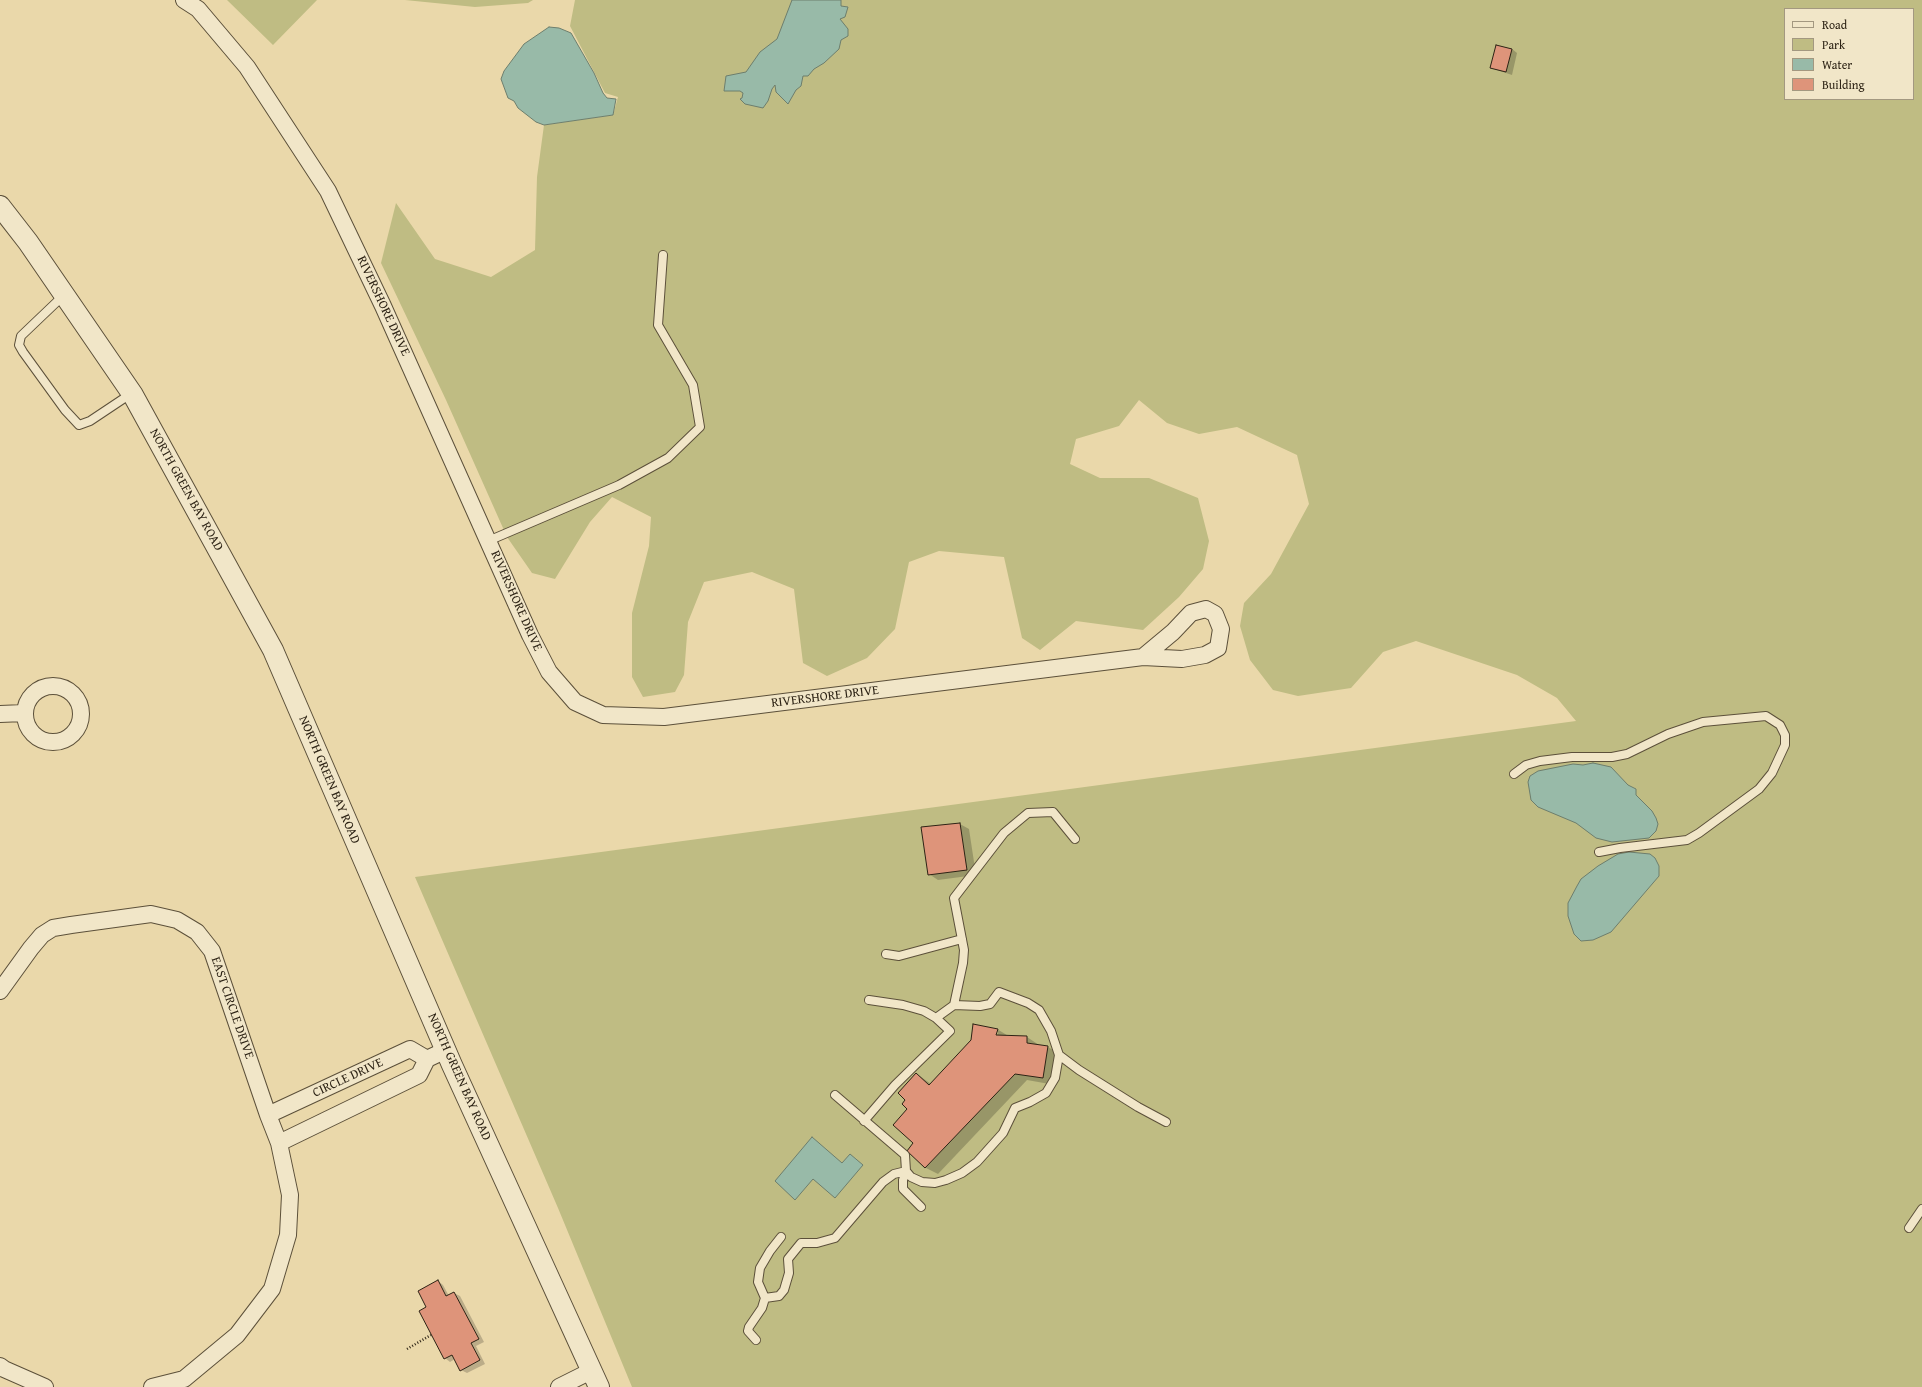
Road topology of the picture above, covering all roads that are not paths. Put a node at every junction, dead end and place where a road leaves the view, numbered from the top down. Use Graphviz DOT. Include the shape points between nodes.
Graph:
graph roads {
  1 [pos="184,0"];
  2 [pos="0,206"];
  3 [pos="663,255"];
  4 [pos="64,294"];
  5 [pos="132,393"];
  6 [pos="488,541"];
  7 [pos="1143,657"];
  8 [pos="24,713"];
  9 [pos="0,714"];
  10 [pos="1514,774"];
  11 [pos="1075,839"];
  12 [pos="1599,852"];
  13 [pos="962,940"];
  14 [pos="886,954"];
  15 [pos="0,991"];
  16 [pos="869,1000"];
  17 [pos="954,1005"];
  18 [pos="936,1018"];
  19 [pos="446,1050"];
  20 [pos="1059,1055"];
  21 [pos="427,1059"];
  22 [pos="835,1095"];
  23 [pos="268,1115"];
  24 [pos="864,1121"];
  25 [pos="1166,1122"];
  26 [pos="280,1143"];
  27 [pos="906,1171"];
  28 [pos="921,1207"];
  29 [pos="1922,1209"];
  30 [pos="1909,1228"];
  31 [pos="781,1238"];
  32 [pos="765,1298"];
  33 [pos="756,1340"];
  34 [pos="0,1366"];
  35 [pos="595,1379"];
  36 [pos="185,1383"];
  37 [pos="45,1387"];
  38 [pos="152,1387"];
  39 [pos="559,1387"];
  1 -- 6 [label="street, RIVERSHORE DRIVE" via="198,9 247,67 328,191 383,306"];
  2 -- 4 [label="street, NORTH GREEN BAY ROAD"];
  3 -- 6 [label="lane" via="658,325 693,386 700,427 668,458 619,485"];
  4 -- 5 [label="street, NORTH GREEN BAY ROAD"];
  4 -- 5 [label="lane" via="21,336 19,345 23,352 65,410 79,424 90,421"];
  5 -- 19 [label="street, NORTH GREEN BAY ROAD" via="273,650"];
  6 -- 7 [label="street, RIVERSHORE DRIVE" via="549,672 575,702 604,715 664,717"];
  7 -- 7 [label="street, RIVERSHORE DRIVE" via="1182,659 1205,655 1218,648 1222,629 1215,614 1206,608 1191,613"];
  8 -- 9 [label="street"];
  10 -- 12 [label="lane" via="1526,765 1540,761 1628,754 1668,734 1703,722 1766,716 1780,725 1785,734 1785,745 1772,774 1759,789 1699,833 1687,840"];
  11 -- 13 [label="lane" via="1053,812 1028,813 1018,820 1004,833 954,898"];
  13 -- 14 [label="lane" via="899,956"];
  13 -- 17 [label="lane" via="963,963"];
  15 -- 23 [label="street, EAST CIRCLE DRIVE" via="31,948 42,935 53,928 151,914 177,920 197,932 212,951"];
  16 -- 18 [label="lane" via="903,1005 924,1011"];
  17 -- 18 [label="lane"];
  17 -- 20 [label="lane" via="990,1004 999,992 1028,1003 1039,1010 1051,1031"];
  18 -- 24 [label="lane" via="950,1031 895,1085"];
  19 -- 21 [label="street"];
  19 -- 35 [label="street, NORTH GREEN BAY ROAD"];
  20 -- 25 [label="lane" via="1078,1070"];
  20 -- 27 [label="lane" via="1056,1078 1046,1093 1015,1108 1003,1133 977,1162 962,1173 935,1183 922,1182 911,1177"];
  21 -- 23 [label="street, CIRCLE DRIVE" via="410,1049"];
  21 -- 26 [label="street" via="419,1075"];
  22 -- 24 [label="lane"];
  23 -- 26 [label="street, EAST CIRCLE DRIVE"];
  24 -- 27 [label="lane" via="905,1156"];
  26 -- 36 [label="street, EAST CIRCLE DRIVE" via="290,1201 288,1235 272,1290 237,1335"];
  27 -- 28 [label="lane" via="903,1189"];
  27 -- 32 [label="lane" via="894,1174 883,1182 835,1238 817,1243 802,1243 788,1259 789,1274 784,1290 779,1296"];
  29 -- 30 [label="lane"];
  31 -- 32 [label="lane" via="760,1268 758,1282"];
  32 -- 33 [label="lane" via="762,1308 748,1327 748,1331"];
  34 -- 37 [label="street"];
  35 -- 39 [label="street"];
  36 -- 38 [label="street"];
}
